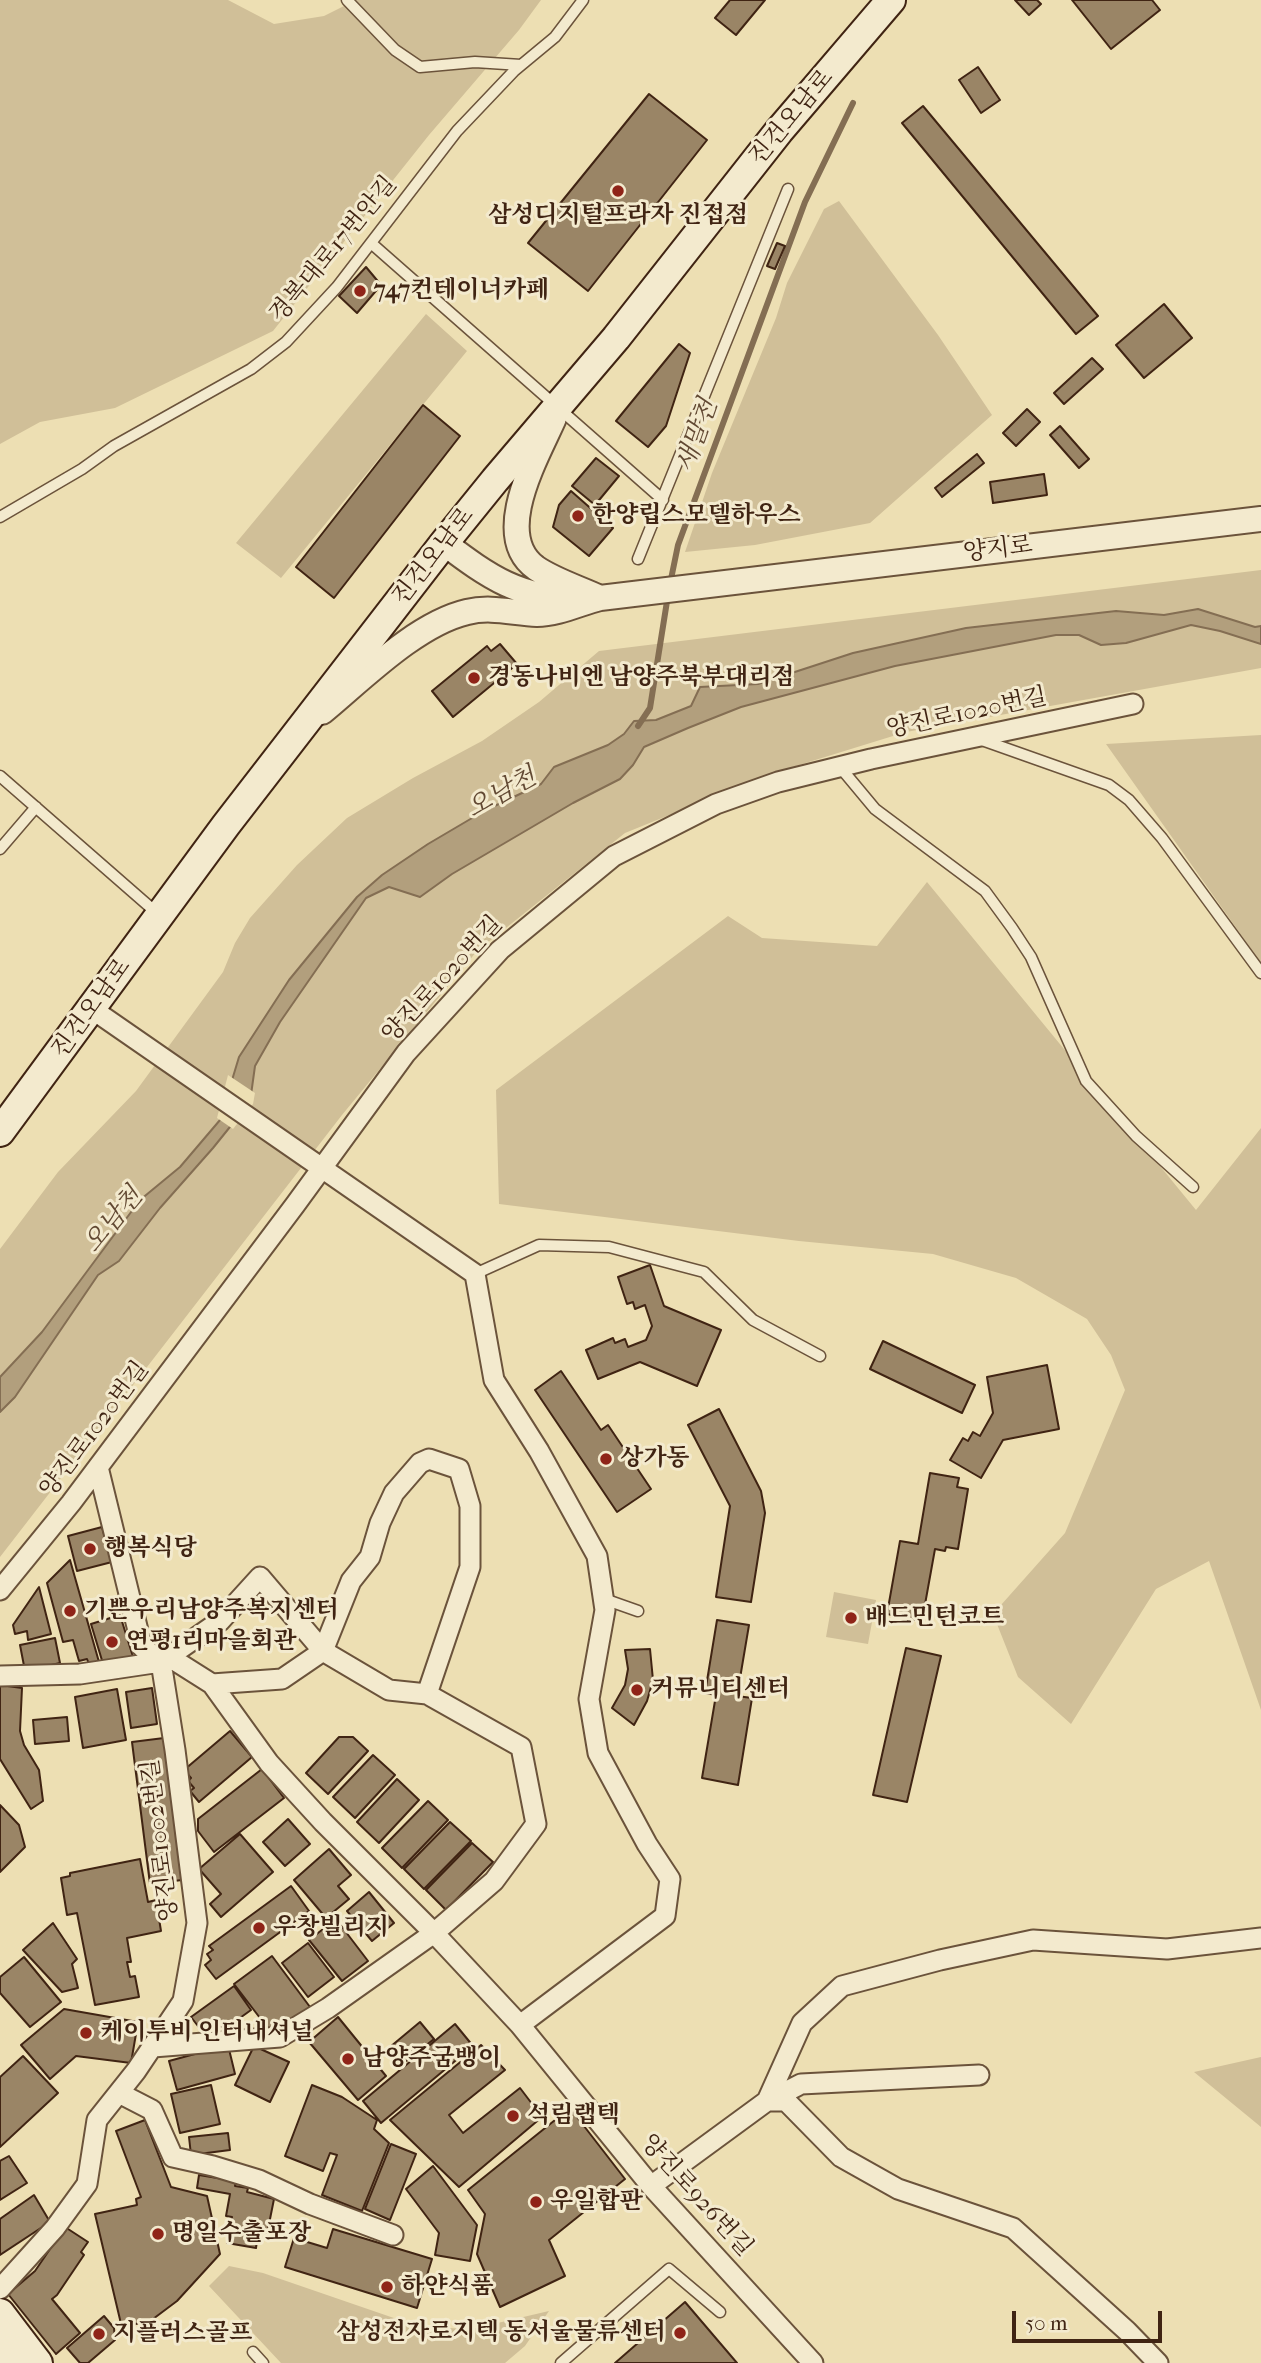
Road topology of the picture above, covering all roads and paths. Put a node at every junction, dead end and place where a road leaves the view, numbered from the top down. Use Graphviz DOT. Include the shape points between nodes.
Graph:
graph roads {
  1 [pos="347,0"];
  2 [pos="583,0"];
  3 [pos="891,0"];
  4 [pos="521,65"];
  5 [pos="788,189"];
  6 [pos="371,243"];
  7 [pos="558,408"];
  8 [pos="663,499"];
  9 [pos="0,517"];
  10 [pos="1261,519"];
  11 [pos="444,544"];
  12 [pos="638,559"];
  13 [pos="600,598"];
  14 [pos="1133,704"];
  15 [pos="299,730"];
  16 [pos="976,738"];
  17 [pos="840,766"];
  18 [pos="0,776"];
  19 [pos="36,807"];
  20 [pos="0,849"];
  21 [pos="159,915"];
  22 [pos="1261,973"];
  23 [pos="92,1009"];
  24 [pos="0,1132"];
  25 [pos="317,1164"];
  26 [pos="1193,1188"];
  27 [pos="475,1274"];
  28 [pos="820,1356"];
  29 [pos="98,1467"];
  30 [pos="0,1590"];
  31 [pos="604,1600"];
  32 [pos="638,1611"];
  33 [pos="323,1651"];
  34 [pos="162,1662"];
  35 [pos="0,1676"];
  36 [pos="212,1684"];
  37 [pos="427,1694"];
  38 [pos="434,1933"];
  39 [pos="1261,1938"];
  40 [pos="520,2025"];
  41 [pos="153,2047"];
  42 [pos="979,2075"];
  43 [pos="119,2093"];
  44 [pos="767,2101"];
  45 [pos="651,2186"];
  46 [pos="393,2235"];
  47 [pos="0,2289"];
  48 [pos="720,2312"];
  49 [pos="0,2313"];
  50 [pos="0,2350"];
  51 [pos="253,2352"];
  52 [pos="12,2363"];
  53 [pos="38,2363"];
  54 [pos="263,2363"];
  55 [pos="561,2363"];
  56 [pos="813,2363"];
  57 [pos="1158,2363"];
  1 -- 4 [label="lane" via="395,50 420,67 475,61"];
  2 -- 4 [label="lane, 경복대로17번안길" via="555,37"];
  3 -- 7 [label="main road, 진건오남로" via="779,131"];
  4 -- 6 [label="lane, 경복대로17번안길" via="457,131"];
  5 -- 8 [label="lane"];
  6 -- 7 [label="lane"];
  6 -- 9 [label="lane, 경복대로17번안길" via="308,321 251,369"];
  7 -- 8 [label="lane"];
  7 -- 11 [label="main road, 진건오남로"];
  7 -- 13 [label="street" via="523,488 517,539 534,567"];
  8 -- 12 [label="lane"];
  10 -- 13 [label="street, 양지로"];
  11 -- 13 [label="street" via="496,580 518,589 575,599"];
  11 -- 15 [label="main road, 진건오남로"];
  13 -- 15 [label="street" via="546,613 485,609 454,616 415,636"];
  14 -- 16 [label="street, 양진로1020번길"];
  15 -- 21 [label="main road, 진건오남로"];
  16 -- 17 [label="street, 양진로1020번길"];
  16 -- 22 [label="lane" via="1108,785 1129,800"];
  17 -- 25 [label="street, 양진로1020번길" via="716,804 614,856 500,950 406,1053"];
  17 -- 26 [label="lane" via="875,809 985,891 1031,957 1086,1080 1136,1136"];
  18 -- 19 [label="lane"];
  19 -- 20 [label="lane"];
  19 -- 21 [label="lane"];
  21 -- 23 [label="main road, 진건오남로"];
  23 -- 24 [label="main road, 진건오남로"];
  23 -- 25 [label="street"];
  25 -- 27 [label="street"];
  25 -- 29 [label="street, 양진로1020번길"];
  27 -- 28 [label="lane" via="539,1245 609,1247 704,1272 753,1320"];
  27 -- 31 [label="street" via="494,1380 597,1556"];
  29 -- 30 [label="street, 양진로1020번길"];
  29 -- 34 [label="street" via="142,1647"];
  31 -- 32 [label="lane"];
  31 -- 40 [label="street" via="589,1699 598,1753 646,1844 670,1878 665,1916"];
  33 -- 34 [label="street" via="260,1577 220,1620"];
  33 -- 36 [label="street" via="282,1679"];
  33 -- 37 [label="street" via="389,1690"];
  33 -- 37 [label="street" via="351,1581 370,1557 394,1493 429,1459 459,1469 471,1506 470,1567"];
  34 -- 35 [label="street" via="80,1674"];
  34 -- 36 [label="street, 양진로926번길" via="174,1660"];
  34 -- 41 [label="street, 양진로1002번길" via="197,1923 183,2001"];
  36 -- 38 [label="street, 양진로926번길" via="269,1763"];
  37 -- 38 [label="street" via="521,1748 536,1824 494,1881"];
  38 -- 40 [label="street, 양진로926번길"];
  38 -- 41 [label="street" via="279,2037"];
  39 -- 44 [label="street" via="1167,1950 1033,1940 842,1986 802,2023"];
  40 -- 45 [label="street, 양진로926번길"];
  41 -- 43 [label="street, 양진로1002번길"];
  42 -- 44 [label="street" via="801,2084"];
  43 -- 46 [label="street" via="152,2109 173,2157 259,2180"];
  43 -- 47 [label="street, 양진로1002번길" via="97,2120 87,2184"];
  44 -- 45 [label="street"];
  44 -- 57 [label="street" via="786,2101 841,2157 898,2189 1013,2228"];
  45 -- 56 [label="street, 양진로926번길"];
  48 -- 55 [label="lane" via="669,2269"];
  49 -- 53 [label="main road"];
  50 -- 52 [label="main road"];
  51 -- 54 [label="lane"];
}
